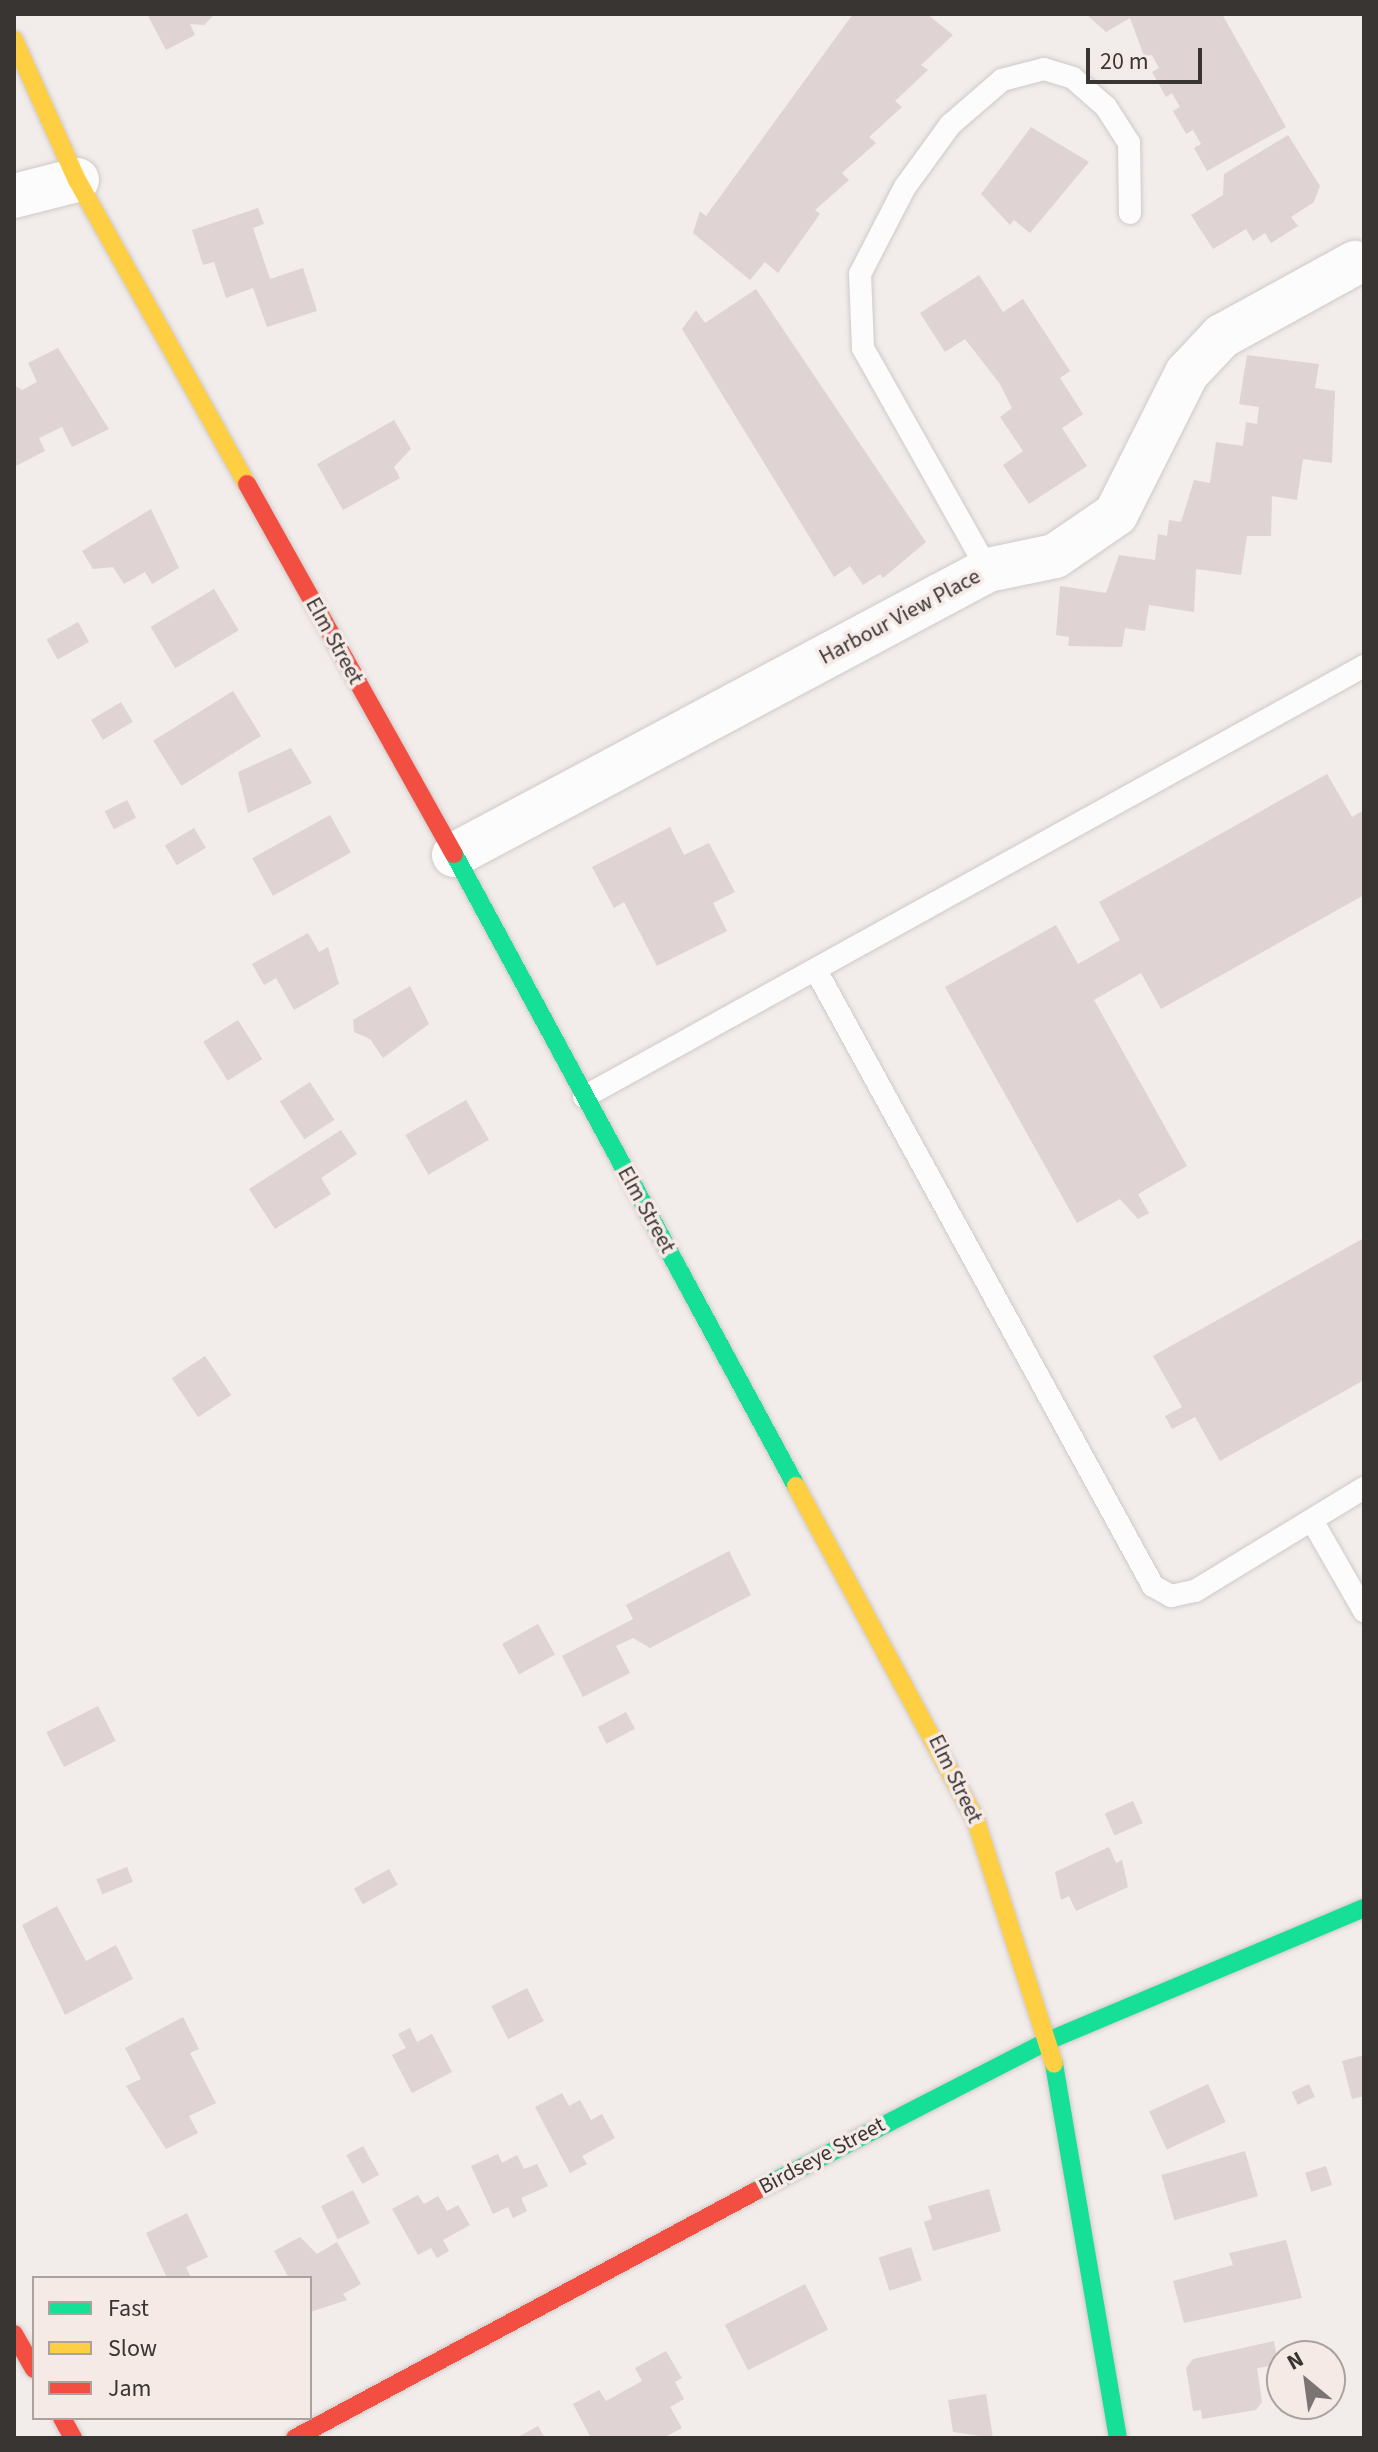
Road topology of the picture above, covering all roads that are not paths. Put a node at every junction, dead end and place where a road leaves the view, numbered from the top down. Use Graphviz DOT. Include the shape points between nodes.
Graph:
graph roads {
  1 [pos="14,40"];
  2 [pos="77,180"];
  3 [pos="14,196"];
  4 [pos="1130,213"];
  5 [pos="1355,263"];
  6 [pos="988,570"];
  7 [pos="1364,666"];
  8 [pos="454,855"];
  9 [pos="817,972"];
  10 [pos="584,1097"];
  11 [pos="1364,1488"];
  12 [pos="1313,1522"];
  13 [pos="1364,1611"];
  14 [pos="1364,1908"];
  15 [pos="1050,2040"];
  16 [pos="14,2334"];
  17 [pos="32,2366"];
  18 [pos="63,2420"];
  19 [pos="73,2438"];
  20 [pos="295,2438"];
  21 [pos="1118,2438"];
  1 -- 2 [label="street, Elm Street"];
  2 -- 3 [label="street"];
  2 -- 8 [label="street, Elm Street"];
  4 -- 6 [label="lane" via="1129,143 1073,78 1044,69 1002,80 950,125 905,187 860,274 863,348"];
  5 -- 6 [label="street, Harbour View Place" via="1222,336 1187,373 1116,514 1055,556"];
  6 -- 8 [label="street, Harbour View Place"];
  7 -- 9 [label="lane"];
  8 -- 10 [label="street, Elm Street"];
  9 -- 10 [label="lane"];
  9 -- 12 [label="lane" via="1153,1586 1171,1596 1195,1591"];
  10 -- 15 [label="street, Elm Street" via="975,1818"];
  11 -- 12 [label="lane"];
  12 -- 13 [label="lane"];
  14 -- 15 [label="street, Birdseye Street"];
  15 -- 20 [label="street, Birdseye Street"];
  15 -- 21 [label="street, Elm Street"];
  16 -- 17 [label="street"];
  18 -- 19 [label="street"];
}
